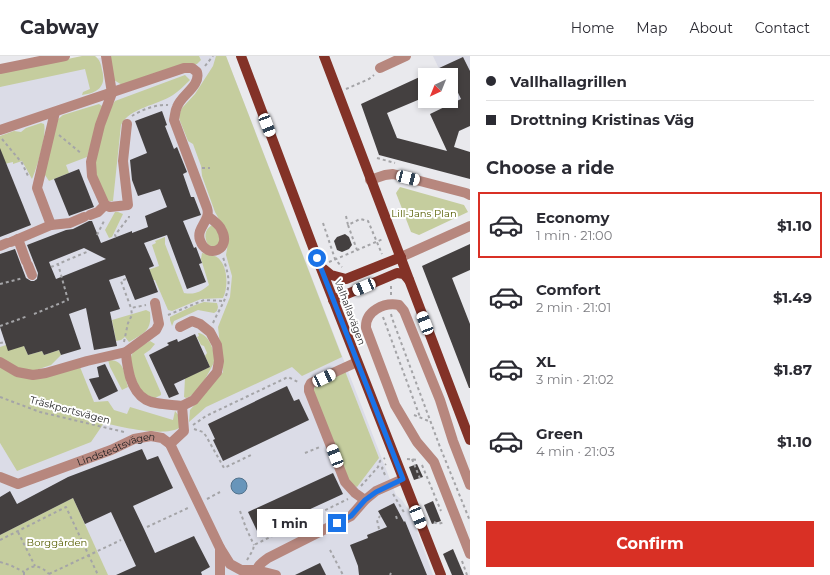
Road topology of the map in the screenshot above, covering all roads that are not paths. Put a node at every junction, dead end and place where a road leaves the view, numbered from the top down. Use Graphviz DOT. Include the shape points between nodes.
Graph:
graph roads {
  1 [pos="65,56"];
  2 [pos="106,56"];
  3 [pos="240,56"];
  4 [pos="324,56"];
  5 [pos="406,56"];
  6 [pos="380,68"];
  7 [pos="0,69"];
  8 [pos="112,93"];
  9 [pos="54,112"];
  10 [pos="127,124"];
  11 [pos="0,130"];
  12 [pos="370,180"];
  13 [pos="470,195"];
  14 [pos="104,205"];
  15 [pos="208,216"];
  16 [pos="51,225"];
  17 [pos="470,226"];
  18 [pos="9,243"];
  19 [pos="401,257"];
  20 [pos="320,266"];
  21 [pos="32,275"];
  22 [pos="409,280"];
  23 [pos="333,300"];
  24 [pos="155,303"];
  25 [pos="180,327"];
  26 [pos="126,352"];
  27 [pos="0,362"];
  28 [pos="357,362"];
  29 [pos="182,406"];
  30 [pos="467,424"];
  31 [pos="470,440"];
  32 [pos="170,444"];
  33 [pos="0,477"];
  34 [pos="403,479"];
  35 [pos="470,485"];
  36 [pos="365,500"];
  37 [pos="220,548"];
  38 [pos="470,554"];
  39 [pos="238,572"];
  40 [pos="255,573"];
  41 [pos="220,575"];
  42 [pos="276,575"];
  43 [pos="441,575"];
  1 -- 7 [label="street"];
  2 -- 8 [label="street"];
  3 -- 20 [label="main road, Valhallavägen"];
  4 -- 12 [label="main road"];
  5 -- 6 [label="street"];
  8 -- 9 [label="street"];
  8 -- 14 [label="street" via="100,125 91,162 92,176"];
  8 -- 15 [label="street" via="184,68 192,68 198,72 196,82 177,106 174,120"];
  9 -- 11 [label="street"];
  9 -- 16 [label="street" via="37,188"];
  10 -- 14 [label="street" via="123,161 128,205"];
  12 -- 13 [label="street" via="385,174 393,174"];
  12 -- 19 [label="main road"];
  14 -- 16 [label="street" via="98,212 70,222"];
  15 -- 15 [label="street" via="199,234 200,241 204,247 215,252 224,242 224,236 221,228"];
  16 -- 18 [label="street"];
  17 -- 19 [label="street"];
  18 -- 21 [label="street" via="27,263"];
  19 -- 20 [label="main road" via="346,279 331,275"];
  19 -- 22 [label="main road"];
  20 -- 23 [label="main road, Valhallavägen"];
  22 -- 23 [label="main road" via="404,274 397,273"];
  22 -- 30 [label="main road"];
  23 -- 28 [label="main road, Valhallavägen"];
  24 -- 26 [label="street" via="159,324 156,330"];
  25 -- 29 [label="street" via="192,321 210,332 217,345 219,360 216,372 194,400"];
  26 -- 27 [label="street" via="33,375 17,372"];
  26 -- 29 [label="street" via="129,372 139,395 148,400"];
  28 -- 34 [label="main road, Valhallavägen"];
  28 -- 36 [label="street" via="309,386 345,482"];
  29 -- 32 [label="street" via="184,431"];
  30 -- 31 [label="main road"];
  32 -- 33 [label="street, Lindstedtsvägen" via="162,438 151,436 134,439 18,484"];
  32 -- 37 [label="street, Lindstedtsvägen"];
  34 -- 36 [label="street" via="382,488"];
  34 -- 43 [label="main road, Valhallavägen"];
  35 -- 38 [label="street" via="440,400 404,311 395,304 373,311 367,320 366,328 395,405 417,442 434,462"];
  36 -- 40 [label="street" via="351,516 268,558 260,564"];
  37 -- 39 [label="street, Lindstedtsvägen"];
  37 -- 41 [label="street"];
  39 -- 40 [label="street, Lindstedtsvägen"];
  40 -- 42 [label="street, Lindstedtsvägen"];
}
